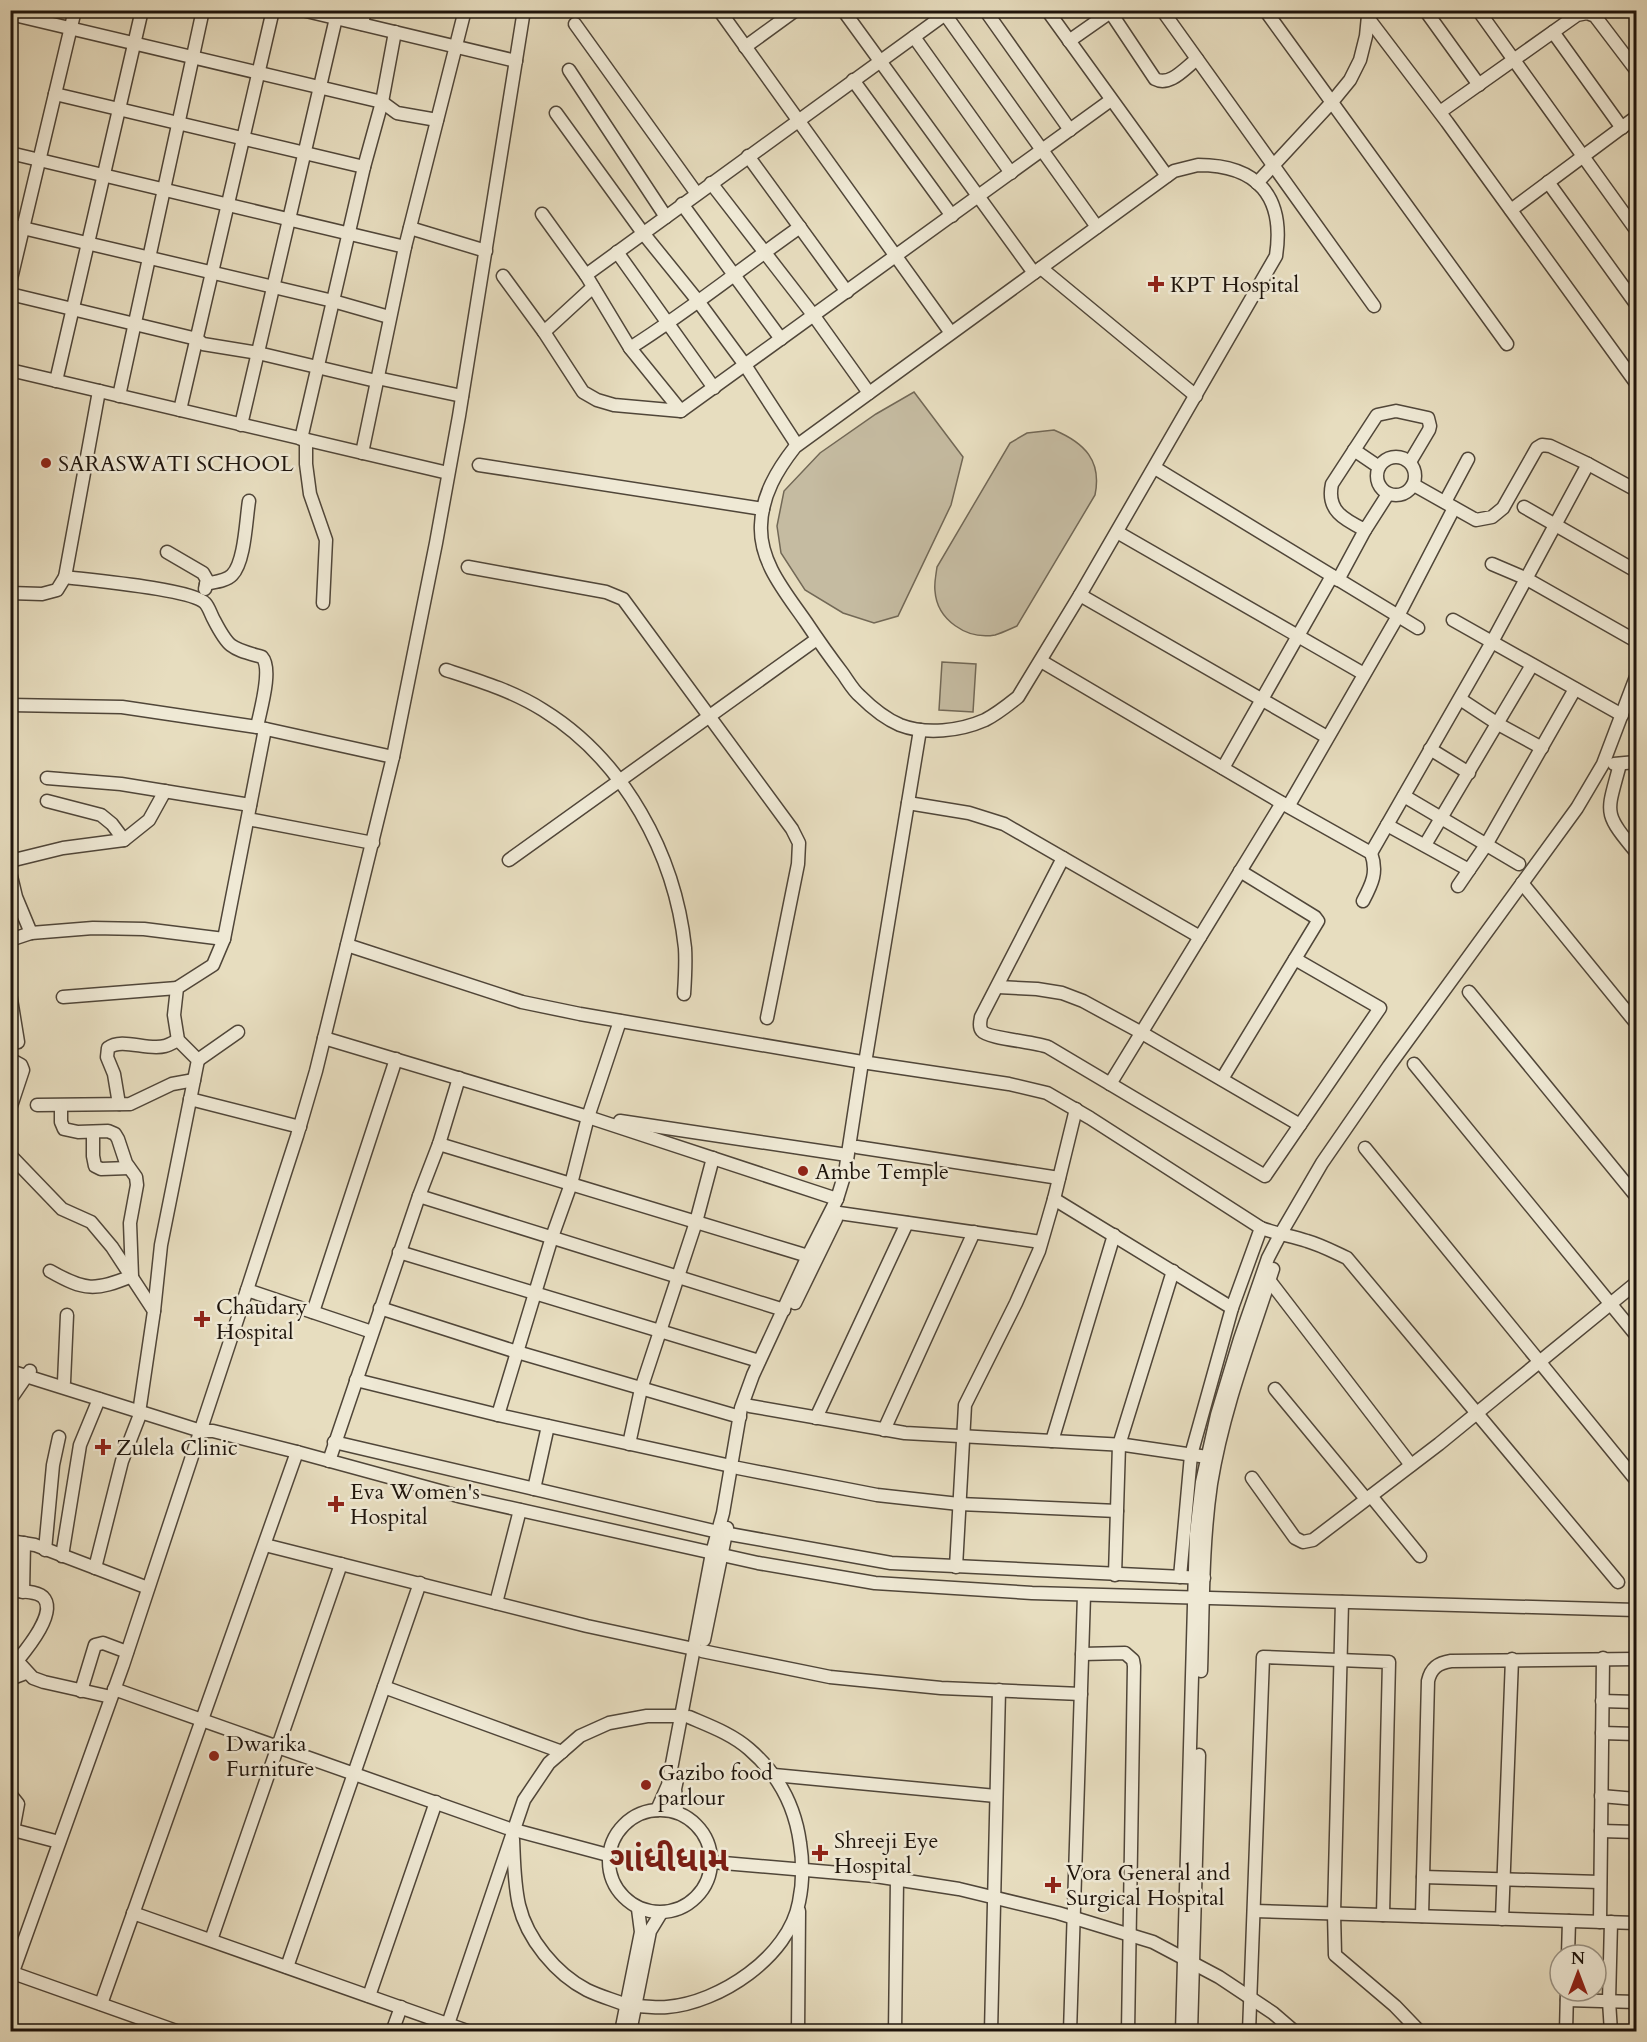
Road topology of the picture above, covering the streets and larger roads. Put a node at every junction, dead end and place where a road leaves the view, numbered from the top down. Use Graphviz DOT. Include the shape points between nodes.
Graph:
graph roads {
  1 [pos="75,10"];
  2 [pos="142,10"];
  3 [pos="203,10"];
  4 [pos="273,10"];
  5 [pos="302,10"];
  6 [pos="365,10"];
  7 [pos="465,10"];
  8 [pos="524,10"];
  9 [pos="719,10"];
  10 [pos="796,10"];
  11 [pos="843,10"];
  12 [pos="985,10"];
  13 [pos="1047,10"];
  14 [pos="1162,10"];
  15 [pos="1265,10"];
  16 [pos="1425,10"];
  17 [pos="1478,10"];
  18 [pos="946,12"];
  19 [pos="1109,12"];
  20 [pos="10,14"];
  21 [pos="1368,14"];
  22 [pos="336,18"];
  23 [pos="362,24"];
  24 [pos="575,24"];
  25 [pos="70,28"];
  26 [pos="395,32"];
  27 [pos="1553,32"];
  28 [pos="914,37"];
  29 [pos="1069,41"];
  30 [pos="135,44"];
  31 [pos="456,47"];
  32 [pos="745,47"];
  33 [pos="193,57"];
  34 [pos="1197,59"];
  35 [pos="1514,60"];
  36 [pos="516,61"];
  37 [pos="880,62"];
  38 [pos="569,70"];
  39 [pos="1636,70"];
  40 [pos="258,73"];
  41 [pos="853,80"];
  42 [pos="1479,85"];
  43 [pos="320,88"];
  44 [pos="55,94"];
  45 [pos="1112,100"];
  46 [pos="382,102"];
  47 [pos="1332,102"];
  48 [pos="120,109"];
  49 [pos="1440,112"];
  50 [pos="556,113"];
  51 [pos="1636,117"];
  52 [pos="437,120"];
  53 [pos="798,120"];
  54 [pos="178,123"];
  55 [pos="1622,128"];
  56 [pos="1070,130"];
  57 [pos="243,138"];
  58 [pos="1042,150"];
  59 [pos="10,153"];
  60 [pos="305,153"];
  61 [pos="748,156"];
  62 [pos="1583,156"];
  63 [pos="39,160"];
  64 [pos="1273,166"];
  65 [pos="364,167"];
  66 [pos="1011,173"];
  67 [pos="104,175"];
  68 [pos="1167,176"];
  69 [pos="1548,182"];
  70 [pos="711,183"];
  71 [pos="1257,183"];
  72 [pos="164,190"];
  73 [pos="697,194"];
  74 [pos="979,196"];
  75 [pos="682,204"];
  76 [pos="228,205"];
  77 [pos="1511,210"];
  78 [pos="542,214"];
  79 [pos="952,216"];
  80 [pos="666,217"];
  81 [pos="289,219"];
  82 [pos="10,225"];
  83 [pos="23,227"];
  84 [pos="800,227"];
  85 [pos="1097,227"];
  86 [pos="410,228"];
  87 [pos="1636,230"];
  88 [pos="643,233"];
  89 [pos="348,234"];
  90 [pos="88,243"];
  91 [pos="405,247"];
  92 [pos="486,251"];
  93 [pos="617,252"];
  94 [pos="765,252"];
  95 [pos="149,257"];
  96 [pos="896,257"];
  97 [pos="1038,270"];
  98 [pos="212,273"];
  99 [pos="586,274"];
  100 [pos="734,274"];
  101 [pos="503,276"];
  102 [pos="10,283"];
  103 [pos="273,287"];
  104 [pos="593,287"];
  105 [pos="848,292"];
  106 [pos="10,294"];
  107 [pos="698,301"];
  108 [pos="333,302"];
  109 [pos="1636,304"];
  110 [pos="1374,306"];
  111 [pos="73,309"];
  112 [pos="814,316"];
  113 [pos="389,317"];
  114 [pos="135,324"];
  115 [pos="668,324"];
  116 [pos="544,332"];
  117 [pos="951,333"];
  118 [pos="197,339"];
  119 [pos="781,339"];
  120 [pos="1507,344"];
  121 [pos="630,348"];
  122 [pos="258,353"];
  123 [pos="745,365"];
  124 [pos="318,367"];
  125 [pos="10,370"];
  126 [pos="377,380"];
  127 [pos="56,381"];
  128 [pos="1636,383"];
  129 [pos="714,388"];
  130 [pos="99,391"];
  131 [pos="869,393"];
  132 [pos="119,396"];
  133 [pos="462,396"];
  134 [pos="1196,396"];
  135 [pos="180,410"];
  136 [pos="681,411"];
  137 [pos="241,424"];
  138 [pos="303,439"];
  139 [pos="797,446"];
  140 [pos="1354,450"];
  141 [pos="362,453"];
  142 [pos="1468,459"];
  143 [pos="1410,462"];
  144 [pos="1588,464"];
  145 [pos="479,465"];
  146 [pos="1379,467"];
  147 [pos="1155,468"];
  148 [pos="448,473"];
  149 [pos="1414,485"];
  150 [pos="1636,490"];
  151 [pos="1388,494"];
  152 [pos="249,501"];
  153 [pos="1449,505"];
  154 [pos="1524,507"];
  155 [pos="763,508"];
  156 [pos="1555,523"];
  157 [pos="1365,530"];
  158 [pos="1117,532"];
  159 [pos="167,552"];
  160 [pos="1492,564"];
  161 [pos="468,567"];
  162 [pos="1636,571"];
  163 [pos="65,577"];
  164 [pos="1335,578"];
  165 [pos="1525,578"];
  166 [pos="206,584"];
  167 [pos="10,593"];
  168 [pos="1080,595"];
  169 [pos="202,602"];
  170 [pos="323,603"];
  171 [pos="1398,616"];
  172 [pos="1453,620"];
  173 [pos="1418,628"];
  174 [pos="1298,636"];
  175 [pos="817,639"];
  176 [pos="1636,641"];
  177 [pos="1492,642"];
  178 [pos="1041,662"];
  179 [pos="1532,664"];
  180 [pos="446,670"];
  181 [pos="1364,674"];
  182 [pos="1636,677"];
  183 [pos="1575,689"];
  184 [pos="1262,699"];
  185 [pos="1460,699"];
  186 [pos="10,705"];
  187 [pos="1622,715"];
  188 [pos="710,716"];
  189 [pos="1497,724"];
  190 [pos="261,728"];
  191 [pos="920,730"];
  192 [pos="1327,737"];
  193 [pos="1542,748"];
  194 [pos="1430,749"];
  195 [pos="393,757"];
  196 [pos="1636,762"];
  197 [pos="1603,764"];
  198 [pos="1620,764"];
  199 [pos="1223,768"];
  200 [pos="1469,773"];
  201 [pos="47,778"];
  202 [pos="620,780"];
  203 [pos="165,791"];
  204 [pos="1404,796"];
  205 [pos="47,801"];
  206 [pos="908,803"];
  207 [pos="1285,804"];
  208 [pos="250,805"];
  209 [pos="1442,818"];
  210 [pos="248,819"];
  211 [pos="1387,825"];
  212 [pos="124,840"];
  213 [pos="373,843"];
  214 [pos="1425,845"];
  215 [pos="1486,845"];
  216 [pos="1371,852"];
  217 [pos="1636,852"];
  218 [pos="1063,858"];
  219 [pos="509,860"];
  220 [pos="10,861"];
  221 [pos="1519,864"];
  222 [pos="1469,870"];
  223 [pos="1240,871"];
  224 [pos="10,872"];
  225 [pos="1522,883"];
  226 [pos="1458,886"];
  227 [pos="1363,901"];
  228 [pos="31,933"];
  229 [pos="1200,937"];
  230 [pos="224,939"];
  231 [pos="10,940"];
  232 [pos="347,945"];
  233 [pos="1295,959"];
  234 [pos="998,987"];
  235 [pos="177,988"];
  236 [pos="1469,992"];
  237 [pos="10,993"];
  238 [pos="684,994"];
  239 [pos="63,997"];
  240 [pos="767,1018"];
  241 [pos="620,1021"];
  242 [pos="1636,1023"];
  243 [pos="238,1032"];
  244 [pos="1142,1033"];
  245 [pos="324,1038"];
  246 [pos="178,1040"];
  247 [pos="18,1042"];
  248 [pos="10,1059"];
  249 [pos="396,1059"];
  250 [pos="198,1060"];
  251 [pos="866,1063"];
  252 [pos="1414,1064"];
  253 [pos="459,1078"];
  254 [pos="1222,1079"];
  255 [pos="194,1080"];
  256 [pos="1110,1084"];
  257 [pos="190,1099"];
  258 [pos="119,1104"];
  259 [pos="37,1105"];
  260 [pos="61,1106"];
  261 [pos="10,1108"];
  262 [pos="1076,1109"];
  263 [pos="588,1117"];
  264 [pos="1300,1125"];
  265 [pos="300,1127"];
  266 [pos="93,1132"];
  267 [pos="439,1144"];
  268 [pos="1365,1148"];
  269 [pos="852,1151"];
  270 [pos="10,1155"];
  271 [pos="713,1158"];
  272 [pos="129,1168"];
  273 [pos="1059,1178"];
  274 [pos="571,1184"];
  275 [pos="418,1196"];
  276 [pos="1636,1196"];
  277 [pos="1054,1198"];
  278 [pos="837,1199"];
  279 [pos="839,1212"];
  280 [pos="696,1222"];
  281 [pos="907,1223"];
  282 [pos="1261,1228"];
  283 [pos="974,1233"];
  284 [pos="1114,1236"];
  285 [pos="1280,1236"];
  286 [pos="552,1237"];
  287 [pos="1041,1242"];
  288 [pos="399,1252"];
  289 [pos="808,1256"];
  290 [pos="50,1271"];
  291 [pos="1173,1271"];
  292 [pos="132,1276"];
  293 [pos="678,1276"];
  294 [pos="1269,1280"];
  295 [pos="1636,1283"];
  296 [pos="247,1290"];
  297 [pos="534,1293"];
  298 [pos="1611,1304"];
  299 [pos="380,1308"];
  300 [pos="1232,1308"];
  301 [pos="784,1310"];
  302 [pos="154,1311"];
  303 [pos="313,1312"];
  304 [pos="67,1315"];
  305 [pos="372,1332"];
  306 [pos="661,1332"];
  307 [pos="1636,1335"];
  308 [pos="517,1353"];
  309 [pos="759,1361"];
  310 [pos="1539,1362"];
  311 [pos="10,1365"];
  312 [pos="10,1371"];
  313 [pos="28,1373"];
  314 [pos="356,1380"];
  315 [pos="64,1382"];
  316 [pos="641,1389"];
  317 [pos="1275,1389"];
  318 [pos="99,1399"];
  319 [pos="10,1400"];
  320 [pos="750,1406"];
  321 [pos="140,1409"];
  322 [pos="1478,1412"];
  323 [pos="498,1415"];
  324 [pos="740,1417"];
  325 [pos="816,1418"];
  326 [pos="548,1426"];
  327 [pos="205,1429"];
  328 [pos="884,1430"];
  329 [pos="58,1437"];
  330 [pos="962,1437"];
  331 [pos="1052,1441"];
  332 [pos="334,1442"];
  333 [pos="629,1444"];
  334 [pos="1119,1445"];
  335 [pos="297,1452"];
  336 [pos="1191,1455"];
  337 [pos="1207,1457"];
  338 [pos="329,1461"];
  339 [pos="1411,1465"];
  340 [pos="735,1467"];
  341 [pos="1252,1478"];
  342 [pos="1636,1479"];
  343 [pos="534,1489"];
  344 [pos="1368,1498"];
  345 [pos="959,1504"];
  346 [pos="520,1510"];
  347 [pos="1117,1511"];
  348 [pos="722,1533"];
  349 [pos="10,1541"];
  350 [pos="24,1544"];
  351 [pos="265,1545"];
  352 [pos="45,1550"];
  353 [pos="716,1554"];
  354 [pos="62,1556"];
  355 [pos="1420,1556"];
  356 [pos="341,1564"];
  357 [pos="956,1567"];
  358 [pos="95,1568"];
  359 [pos="1115,1575"];
  360 [pos="1180,1577"];
  361 [pos="1199,1578"];
  362 [pos="1618,1582"];
  363 [pos="420,1583"];
  364 [pos="148,1588"];
  365 [pos="17,1591"];
  366 [pos="1084,1595"];
  367 [pos="1198,1598"];
  368 [pos="1342,1602"];
  369 [pos="496,1603"];
  370 [pos="1636,1610"];
  371 [pos="698,1650"];
  372 [pos="127,1652"];
  373 [pos="1082,1653"];
  374 [pos="14,1657"];
  375 [pos="1603,1658"];
  376 [pos="1512,1659"];
  377 [pos="1636,1659"];
  378 [pos="1341,1660"];
  379 [pos="27,1672"];
  380 [pos="10,1679"];
  381 [pos="384,1688"];
  382 [pos="999,1690"];
  383 [pos="81,1691"];
  384 [pos="113,1693"];
  385 [pos="1081,1694"];
  386 [pos="1602,1701"];
  387 [pos="1636,1702"];
  388 [pos="685,1717"];
  389 [pos="203,1720"];
  390 [pos="1602,1733"];
  391 [pos="1636,1734"];
  392 [pos="278,1747"];
  393 [pos="562,1752"];
  394 [pos="354,1774"];
  395 [pos="774,1775"];
  396 [pos="10,1794"];
  397 [pos="996,1796"];
  398 [pos="1601,1796"];
  399 [pos="1636,1798"];
  400 [pos="436,1802"];
  401 [pos="657,1810"];
  402 [pos="677,1812"];
  403 [pos="513,1829"];
  404 [pos="12,1831"];
  405 [pos="1601,1831"];
  406 [pos="1636,1832"];
  407 [pos="59,1842"];
  408 [pos="608,1854"];
  409 [pos="712,1862"];
  410 [pos="802,1870"];
  411 [pos="1423,1876"];
  412 [pos="1504,1879"];
  413 [pos="897,1880"];
  414 [pos="1600,1882"];
  415 [pos="994,1897"];
  416 [pos="799,1904"];
  417 [pos="638,1909"];
  418 [pos="1254,1911"];
  419 [pos="133,1913"];
  420 [pos="661,1913"];
  421 [pos="1334,1914"];
  422 [pos="1383,1915"];
  423 [pos="1422,1916"];
  424 [pos="1073,1918"];
  425 [pos="1502,1918"];
  426 [pos="1569,1921"];
  427 [pos="1605,1922"];
  428 [pos="1636,1923"];
  429 [pos="1131,1935"];
  430 [pos="211,1940"];
  431 [pos="1568,1943"];
  432 [pos="14,1959"];
  433 [pos="1189,1961"];
  434 [pos="287,1967"];
  435 [pos="12,1977"];
  436 [pos="369,1996"];
  437 [pos="1250,1998"];
  438 [pos="1609,2001"];
  439 [pos="1636,2002"];
  440 [pos="1567,2003"];
  441 [pos="100,2004"];
  442 [pos="631,2006"];
  443 [pos="401,2007"];
  444 [pos="448,2024"];
  445 [pos="179,2031"];
  446 [pos="392,2031"];
  447 [pos="470,2031"];
  448 [pos="621,2031"];
  449 [pos="630,2031"];
  450 [pos="798,2031"];
  451 [pos="895,2031"];
  452 [pos="991,2031"];
  453 [pos="1070,2031"];
  454 [pos="1128,2031"];
  455 [pos="1182,2031"];
  456 [pos="1191,2031"];
  457 [pos="1249,2031"];
  458 [pos="1295,2031"];
  459 [pos="1420,2031"];
  460 [pos="1566,2031"];
  461 [pos="1611,2031"];
  1 -- 25 [label="street"];
  2 -- 30 [label="street"];
  3 -- 33 [label="street"];
  4 -- 40 [label="street"];
  5 -- 22 [label="street"];
  6 -- 23 [label="street"];
  7 -- 31 [label="street"];
  8 -- 36 [label="street"];
  9 -- 32 [label="street"];
  10 -- 32 [label="street"];
  11 -- 37 [label="street"];
  12 -- 56 [label="street"];
  13 -- 29 [label="street"];
  14 -- 34 [label="street"];
  15 -- 47 [label="street"];
  16 -- 42 [label="street"];
  17 -- 35 [label="street"];
  18 -- 28 [label="street"];
  18 -- 58 [label="street"];
  19 -- 29 [label="street"];
  19 -- 34 [label="street" via="1155,79 1170,80"];
  20 -- 25 [label="street"];
  21 -- 47 [label="street" via="1360,60"];
  21 -- 49 [label="street"];
  22 -- 23 [label="street"];
  22 -- 43 [label="street"];
  23 -- 26 [label="street"];
  24 -- 73 [label="street"];
  25 -- 30 [label="street"];
  25 -- 44 [label="street"];
  26 -- 31 [label="street"];
  26 -- 46 [label="street"];
  27 -- 35 [label="street"];
  27 -- 39 [label="street" via="1577,15 1595,16"];
  27 -- 55 [label="street"];
  28 -- 37 [label="street"];
  28 -- 66 [label="street"];
  29 -- 45 [label="street"];
  30 -- 33 [label="street"];
  30 -- 48 [label="street"];
  31 -- 36 [label="street"];
  31 -- 52 [label="street"];
  32 -- 53 [label="street"];
  33 -- 40 [label="street"];
  33 -- 54 [label="street"];
  34 -- 64 [label="street"];
  35 -- 42 [label="street"];
  35 -- 62 [label="street"];
  36 -- 92 [label="street"];
  37 -- 41 [label="street"];
  37 -- 74 [label="street"];
  38 -- 80 [label="street"];
  40 -- 43 [label="street"];
  40 -- 57 [label="street"];
  41 -- 53 [label="street"];
  41 -- 79 [label="street"];
  42 -- 49 [label="street"];
  43 -- 46 [label="street"];
  43 -- 60 [label="street"];
  44 -- 48 [label="street"];
  44 -- 63 [label="street"];
  45 -- 56 [label="street"];
  45 -- 68 [label="street"];
  46 -- 52 [label="street" via="397,112"];
  46 -- 65 [label="street"];
  47 -- 64 [label="street"];
  47 -- 120 [label="street"];
  48 -- 54 [label="street"];
  48 -- 67 [label="street"];
  49 -- 77 [label="street"];
  50 -- 88 [label="street"];
  51 -- 55 [label="street"];
  52 -- 86 [label="street"];
  53 -- 61 [label="street"];
  53 -- 96 [label="street"];
  54 -- 57 [label="street"];
  54 -- 72 [label="street"];
  55 -- 62 [label="street"];
  56 -- 58 [label="street"];
  57 -- 60 [label="street"];
  57 -- 76 [label="street"];
  58 -- 66 [label="street"];
  58 -- 85 [label="street"];
  59 -- 63 [label="street"];
  60 -- 65 [label="street"];
  60 -- 81 [label="street"];
  61 -- 70 [label="street"];
  61 -- 84 [label="street"];
  62 -- 69 [label="street"];
  62 -- 87 [label="street"];
  63 -- 67 [label="street"];
  63 -- 83 [label="street"];
  64 -- 71 [label="street"];
  64 -- 110 [label="street"];
  65 -- 89 [label="street"];
  66 -- 74 [label="street"];
  67 -- 72 [label="street"];
  67 -- 90 [label="street"];
  68 -- 71 [label="street" via="1198,165 1218,165 1244,173"];
  68 -- 85 [label="street"];
  69 -- 77 [label="street"];
  69 -- 109 [label="street"];
  70 -- 73 [label="street"];
  70 -- 94 [label="street"];
  71 -- 134 [label="street" via="1266,190 1275,208 1279,236 1276,256"];
  72 -- 76 [label="street"];
  72 -- 95 [label="street"];
  73 -- 75 [label="street"];
  74 -- 79 [label="street"];
  74 -- 97 [label="street"];
  75 -- 80 [label="street"];
  75 -- 100 [label="street"];
  76 -- 81 [label="street"];
  76 -- 98 [label="street"];
  77 -- 128 [label="street"];
  78 -- 99 [label="street"];
  79 -- 96 [label="street"];
  80 -- 88 [label="street"];
  81 -- 89 [label="street"];
  81 -- 103 [label="street"];
  82 -- 83 [label="street"];
  83 -- 90 [label="street"];
  83 -- 102 [label="street"];
  84 -- 94 [label="street"];
  84 -- 105 [label="street"];
  85 -- 97 [label="street"];
  86 -- 91 [label="street"];
  86 -- 92 [label="street"];
  88 -- 93 [label="street"];
  88 -- 107 [label="street"];
  89 -- 91 [label="street"];
  89 -- 108 [label="street"];
  90 -- 95 [label="street"];
  90 -- 111 [label="street"];
  91 -- 113 [label="street"];
  92 -- 133 [label="street"];
  93 -- 99 [label="street"];
  93 -- 115 [label="street"];
  94 -- 100 [label="street"];
  94 -- 112 [label="street"];
  95 -- 98 [label="street"];
  95 -- 114 [label="street"];
  96 -- 105 [label="street"];
  96 -- 117 [label="street"];
  97 -- 117 [label="street"];
  97 -- 134 [label="street"];
  98 -- 103 [label="street"];
  98 -- 118 [label="street"];
  99 -- 104 [label="street"];
  100 -- 107 [label="street"];
  100 -- 119 [label="street"];
  101 -- 116 [label="street"];
  103 -- 108 [label="street"];
  103 -- 122 [label="street"];
  104 -- 116 [label="street"];
  104 -- 121 [label="street"];
  105 -- 112 [label="street"];
  106 -- 111 [label="street"];
  107 -- 115 [label="street"];
  107 -- 123 [label="street"];
  108 -- 113 [label="street"];
  108 -- 124 [label="street"];
  111 -- 114 [label="street"];
  111 -- 127 [label="street"];
  112 -- 119 [label="street"];
  112 -- 131 [label="street"];
  113 -- 126 [label="street"];
  114 -- 118 [label="street"];
  114 -- 132 [label="street"];
  115 -- 121 [label="street"];
  115 -- 129 [label="street"];
  116 -- 136 [label="street" via="583,392 614,405"];
  117 -- 131 [label="street"];
  118 -- 122 [label="street" via="203,344"];
  118 -- 135 [label="street"];
  119 -- 123 [label="street"];
  121 -- 136 [label="street"];
  122 -- 124 [label="street"];
  122 -- 137 [label="street"];
  123 -- 129 [label="street"];
  123 -- 139 [label="street"];
  124 -- 126 [label="street"];
  124 -- 138 [label="street"];
  125 -- 127 [label="street"];
  126 -- 133 [label="street"];
  126 -- 141 [label="street"];
  127 -- 130 [label="street"];
  129 -- 136 [label="street"];
  130 -- 132 [label="street"];
  130 -- 163 [label="street"];
  131 -- 139 [label="street"];
  132 -- 135 [label="street"];
  133 -- 148 [label="street"];
  134 -- 147 [label="street"];
  135 -- 137 [label="street"];
  137 -- 138 [label="street"];
  138 -- 141 [label="street"];
  138 -- 170 [label="street" via="310,494 326,540"];
  139 -- 155 [label="street" via="776,471"];
  140 -- 143 [label="street" via="1377,414 1396,411 1428,418 1429,430"];
  140 -- 146 [label="street"];
  140 -- 157 [label="street" via="1332,484 1331,494 1337,513"];
  141 -- 148 [label="street"];
  142 -- 153 [label="street"];
  143 -- 146 [label="street" via="1395,457"];
  143 -- 149 [label="street" via="1416,475"];
  144 -- 150 [label="street"];
  144 -- 153 [label="street" via="1550,446 1539,446 1503,508 1492,517 1476,520"];
  144 -- 156 [label="street"];
  145 -- 155 [label="street"];
  146 -- 151 [label="street" via="1376,477"];
  147 -- 158 [label="street"];
  147 -- 164 [label="street"];
  148 -- 195 [label="street"];
  149 -- 151 [label="street" via="1397,496"];
  149 -- 153 [label="street"];
  151 -- 157 [label="street"];
  152 -- 166 [label="street" via="241,557 233,574"];
  153 -- 171 [label="street"];
  154 -- 156 [label="street"];
  155 -- 175 [label="street" via="760,526 765,558"];
  156 -- 162 [label="street"];
  156 -- 165 [label="street"];
  157 -- 164 [label="street"];
  158 -- 168 [label="street"];
  158 -- 174 [label="street"];
  159 -- 166 [label="street" via="203,573"];
  160 -- 165 [label="street"];
  161 -- 188 [label="street" via="606,592 623,599"];
  163 -- 167 [label="street" via="57,590 42,594"];
  163 -- 169 [label="street" via="155,589"];
  164 -- 171 [label="street"];
  164 -- 174 [label="street"];
  165 -- 176 [label="street"];
  165 -- 177 [label="street"];
  166 -- 169 [label="street"];
  168 -- 178 [label="street"];
  168 -- 184 [label="street"];
  169 -- 190 [label="street" via="226,643 265,660"];
  171 -- 173 [label="street"];
  171 -- 181 [label="street"];
  172 -- 177 [label="street"];
  174 -- 181 [label="street"];
  174 -- 184 [label="street"];
  175 -- 188 [label="street"];
  175 -- 191 [label="street" via="858,695 900,725"];
  177 -- 179 [label="street"];
  177 -- 185 [label="street"];
  178 -- 191 [label="street" via="1004,709 984,720 948,730"];
  178 -- 199 [label="street"];
  179 -- 183 [label="street"];
  179 -- 189 [label="street"];
  180 -- 202 [label="street" via="497,686 543,710 588,744"];
  181 -- 192 [label="street"];
  182 -- 187 [label="street"];
  183 -- 187 [label="street"];
  183 -- 193 [label="street"];
  184 -- 192 [label="street"];
  184 -- 199 [label="street"];
  185 -- 189 [label="street"];
  185 -- 194 [label="street"];
  186 -- 190 [label="street" via="122,707"];
  187 -- 197 [label="street"];
  188 -- 202 [label="street"];
  188 -- 240 [label="street" via="799,843"];
  189 -- 193 [label="street"];
  189 -- 200 [label="street"];
  190 -- 195 [label="street"];
  190 -- 208 [label="street"];
  191 -- 206 [label="street"];
  192 -- 207 [label="street"];
  193 -- 215 [label="street"];
  194 -- 200 [label="street"];
  194 -- 204 [label="street"];
  195 -- 213 [label="street"];
  196 -- 198 [label="street"];
  197 -- 198 [label="street"];
  197 -- 225 [label="street" via="1577,808"];
  198 -- 217 [label="street" via="1609,808 1611,819"];
  199 -- 207 [label="street"];
  200 -- 209 [label="street"];
  201 -- 203 [label="street"];
  202 -- 219 [label="street"];
  202 -- 238 [label="street" via="643,816 664,862 685,949"];
  203 -- 208 [label="street"];
  203 -- 212 [label="street" via="149,820"];
  204 -- 209 [label="street"];
  204 -- 211 [label="street"];
  205 -- 212 [label="street" via="101,815"];
  206 -- 218 [label="street" via="969,813 1004,824"];
  206 -- 251 [label="street"];
  207 -- 216 [label="street"];
  207 -- 223 [label="street"];
  208 -- 210 [label="street"];
  209 -- 214 [label="street"];
  209 -- 215 [label="street"];
  210 -- 213 [label="street"];
  210 -- 230 [label="street"];
  211 -- 214 [label="street"];
  211 -- 216 [label="street"];
  212 -- 220 [label="street" via="63,848"];
  213 -- 232 [label="street"];
  214 -- 222 [label="street"];
  215 -- 221 [label="street"];
  215 -- 222 [label="street"];
  216 -- 227 [label="street" via="1375,874"];
  218 -- 229 [label="street"];
  218 -- 234 [label="street"];
  222 -- 226 [label="street"];
  223 -- 229 [label="street"];
  223 -- 233 [label="street" via="1318,919"];
  224 -- 228 [label="street"];
  225 -- 242 [label="street"];
  225 -- 285 [label="street" via="1322,1163"];
  228 -- 230 [label="street" via="113,928"];
  228 -- 231 [label="street"];
  229 -- 244 [label="street"];
  230 -- 235 [label="street" via="213,965"];
  232 -- 241 [label="street" via="522,1002"];
  232 -- 245 [label="street"];
  233 -- 254 [label="street"];
  233 -- 264 [label="street" via="1380,1008"];
  234 -- 244 [label="street" via="1062,993"];
  234 -- 256 [label="street" via="979,1023 983,1033 1036,1042"];
  235 -- 239 [label="street"];
  235 -- 246 [label="street" via="174,1015"];
  236 -- 276 [label="street"];
  237 -- 247 [label="street"];
  241 -- 251 [label="street"];
  241 -- 263 [label="street"];
  243 -- 250 [label="street"];
  244 -- 254 [label="street"];
  244 -- 256 [label="street"];
  245 -- 249 [label="street"];
  245 -- 265 [label="street"];
  246 -- 250 [label="street"];
  246 -- 258 [label="street" via="165,1046 120,1044 108,1048"];
  248 -- 261 [label="street" via="21,1065 22,1077"];
  249 -- 253 [label="street"];
  249 -- 303 [label="street"];
  250 -- 255 [label="street"];
  251 -- 262 [label="street" via="1009,1084 1047,1093"];
  251 -- 269 [label="street"];
  252 -- 298 [label="street"];
  253 -- 263 [label="street"];
  253 -- 267 [label="street"];
  254 -- 264 [label="street"];
  255 -- 257 [label="street"];
  255 -- 258 [label="street" via="172,1084 130,1104"];
  256 -- 264 [label="street" via="1265,1176"];
  257 -- 265 [label="street"];
  257 -- 302 [label="street" via="161,1245"];
  258 -- 260 [label="street"];
  259 -- 260 [label="street"];
  260 -- 266 [label="street" via="64,1129"];
  262 -- 273 [label="street"];
  262 -- 282 [label="street"];
  263 -- 269 [label="street"];
  263 -- 271 [label="street"];
  263 -- 274 [label="street"];
  265 -- 296 [label="street"];
  266 -- 272 [label="street" via="115,1134"];
  266 -- 272 [label="street" via="95,1166"];
  267 -- 274 [label="street"];
  267 -- 275 [label="street"];
  268 -- 310 [label="street"];
  269 -- 273 [label="street"];
  269 -- 278 [label="street"];
  269 -- 279 [label="street" via="852,1175"];
  270 -- 292 [label="street" via="62,1209 91,1222"];
  271 -- 278 [label="street"];
  271 -- 280 [label="street"];
  272 -- 292 [label="street" via="137,1180 130,1223"];
  273 -- 277 [label="street"];
  274 -- 280 [label="street"];
  274 -- 286 [label="street"];
  275 -- 286 [label="street"];
  275 -- 288 [label="street"];
  277 -- 284 [label="street"];
  277 -- 287 [label="street"];
  278 -- 289 [label="street"];
  279 -- 281 [label="street"];
  279 -- 320 [label="street" via="759,1379"];
  280 -- 289 [label="street"];
  280 -- 293 [label="street"];
  281 -- 283 [label="street"];
  281 -- 325 [label="street"];
  282 -- 285 [label="street"];
  282 -- 300 [label="street"];
  283 -- 287 [label="street"];
  283 -- 328 [label="street"];
  284 -- 291 [label="street"];
  284 -- 331 [label="street"];
  285 -- 294 [label="street"];
  285 -- 322 [label="street" via="1311,1242 1347,1257"];
  285 -- 337 [label="street" via="1268,1258 1240,1339"];
  286 -- 293 [label="street"];
  286 -- 297 [label="street"];
  287 -- 330 [label="street" via="1016,1303 965,1405"];
  288 -- 297 [label="street"];
  288 -- 299 [label="street"];
  289 -- 301 [label="street"];
  290 -- 292 [label="street" via="93,1288"];
  291 -- 300 [label="street"];
  291 -- 334 [label="street"];
  292 -- 302 [label="street"];
  293 -- 301 [label="street"];
  293 -- 306 [label="street"];
  294 -- 339 [label="street"];
  294 -- 361 [label="street" via="1222,1431"];
  295 -- 298 [label="street"];
  296 -- 303 [label="street"];
  296 -- 327 [label="street"];
  297 -- 306 [label="street"];
  297 -- 308 [label="street"];
  298 -- 307 [label="street"];
  298 -- 310 [label="street"];
  299 -- 305 [label="street"];
  299 -- 308 [label="street"];
  300 -- 336 [label="street"];
  301 -- 309 [label="street"];
  302 -- 321 [label="street"];
  303 -- 305 [label="street"];
  304 -- 315 [label="street"];
  305 -- 314 [label="street"];
  306 -- 309 [label="street"];
  306 -- 316 [label="street"];
  308 -- 316 [label="street"];
  308 -- 323 [label="street"];
  309 -- 324 [label="street"];
  310 -- 322 [label="street"];
  310 -- 342 [label="street"];
  311 -- 313 [label="street"];
  312 -- 313 [label="street"];
  313 -- 315 [label="street"];
  313 -- 318 [label="street"];
  313 -- 319 [label="street"];
  314 -- 323 [label="street"];
  314 -- 332 [label="street"];
  315 -- 321 [label="street"];
  316 -- 324 [label="street"];
  316 -- 333 [label="street"];
  317 -- 344 [label="street"];
  318 -- 321 [label="street"];
  318 -- 354 [label="street" via="78,1454"];
  320 -- 325 [label="street"];
  320 -- 340 [label="street"];
  321 -- 327 [label="street"];
  321 -- 358 [label="street" via="122,1461"];
  322 -- 339 [label="street"];
  322 -- 362 [label="street"];
  323 -- 326 [label="street"];
  324 -- 340 [label="street"];
  325 -- 328 [label="street"];
  326 -- 333 [label="street"];
  326 -- 343 [label="street"];
  327 -- 335 [label="street"];
  327 -- 364 [label="street"];
  328 -- 330 [label="street"];
  329 -- 352 [label="street"];
  330 -- 331 [label="street"];
  330 -- 345 [label="street"];
  331 -- 334 [label="street"];
  332 -- 338 [label="street"];
  332 -- 343 [label="street"];
  333 -- 340 [label="street"];
  334 -- 336 [label="street"];
  334 -- 347 [label="street"];
  335 -- 338 [label="street"];
  335 -- 351 [label="street"];
  336 -- 337 [label="street"];
  336 -- 360 [label="street"];
  337 -- 361 [label="street" via="1196,1534"];
  338 -- 346 [label="street"];
  339 -- 344 [label="street"];
  340 -- 345 [label="street" via="877,1495"];
  340 -- 348 [label="street"];
  341 -- 344 [label="street" via="1295,1538 1303,1542 1313,1540"];
  343 -- 348 [label="street"];
  344 -- 355 [label="street"];
  345 -- 347 [label="street"];
  345 -- 357 [label="street"];
  346 -- 353 [label="street"];
  346 -- 369 [label="street"];
  347 -- 359 [label="street"];
  348 -- 353 [label="street"];
  348 -- 357 [label="street" via="891,1563"];
  349 -- 350 [label="street"];
  350 -- 352 [label="street"];
  350 -- 365 [label="street"];
  351 -- 356 [label="street"];
  351 -- 389 [label="street"];
  352 -- 354 [label="street"];
  353 -- 366 [label="street" via="875,1583"];
  353 -- 371 [label="street"];
  354 -- 358 [label="street"];
  356 -- 363 [label="street"];
  356 -- 392 [label="street"];
  357 -- 359 [label="street"];
  358 -- 364 [label="street"];
  359 -- 360 [label="street"];
  360 -- 361 [label="street"];
  361 -- 367 [label="street"];
  363 -- 369 [label="street"];
  363 -- 381 [label="street"];
  364 -- 372 [label="street"];
  365 -- 374 [label="street" via="43,1597 46,1608 43,1624 32,1643"];
  366 -- 367 [label="street"];
  366 -- 373 [label="street"];
  367 -- 368 [label="street"];
  367 -- 433 [label="street"];
  368 -- 370 [label="street"];
  368 -- 378 [label="street"];
  369 -- 371 [label="street"];
  371 -- 382 [label="street" via="830,1677"];
  371 -- 388 [label="street"];
  372 -- 383 [label="street" via="104,1643 95,1645"];
  372 -- 384 [label="street"];
  373 -- 385 [label="street"];
  373 -- 429 [label="street" via="1125,1653 1133,1660"];
  374 -- 379 [label="street"];
  375 -- 376 [label="street"];
  375 -- 377 [label="street"];
  375 -- 386 [label="street"];
  376 -- 411 [label="street" via="1442,1663 1430,1672"];
  376 -- 412 [label="street"];
  378 -- 418 [label="street" via="1263,1657"];
  378 -- 421 [label="street"];
  378 -- 422 [label="street" via="1389,1662"];
  379 -- 380 [label="street"];
  379 -- 383 [label="street" via="44,1682"];
  381 -- 393 [label="street"];
  381 -- 394 [label="street"];
  382 -- 385 [label="street"];
  382 -- 397 [label="street"];
  383 -- 384 [label="street"];
  384 -- 389 [label="street"];
  384 -- 407 [label="street"];
  385 -- 424 [label="street"];
  386 -- 387 [label="street"];
  386 -- 390 [label="street"];
  388 -- 393 [label="street" via="647,1716 609,1723 580,1736"];
  388 -- 395 [label="street" via="724,1731 749,1749"];
  388 -- 401 [label="street" via="668,1785"];
  388 -- 402 [label="street" via="675,1789"];
  389 -- 392 [label="street"];
  389 -- 419 [label="street"];
  390 -- 391 [label="street"];
  390 -- 398 [label="street"];
  392 -- 394 [label="street"];
  392 -- 430 [label="street"];
  393 -- 403 [label="street" via="549,1763 524,1800"];
  394 -- 400 [label="street"];
  394 -- 434 [label="street"];
  395 -- 397 [label="street"];
  395 -- 410 [label="street" via="798,1825"];
  396 -- 404 [label="street" via="18,1804"];
  397 -- 415 [label="street"];
  398 -- 399 [label="street"];
  398 -- 405 [label="street"];
  400 -- 403 [label="street"];
  400 -- 436 [label="street"];
  401 -- 402 [label="street"];
  401 -- 408 [label="street" via="628,1820 614,1837"];
  402 -- 409 [label="street" via="701,1830"];
  403 -- 408 [label="street"];
  403 -- 442 [label="street" via="515,1885 530,1932 555,1967 586,1990"];
  403 -- 444 [label="street"];
  404 -- 407 [label="street"];
  405 -- 406 [label="street"];
  405 -- 414 [label="street"];
  407 -- 432 [label="street"];
  408 -- 417 [label="street" via="611,1878 618,1893"];
  409 -- 410 [label="street"];
  409 -- 420 [label="street" via="705,1888 692,1902 673,1912"];
  410 -- 413 [label="street"];
  410 -- 416 [label="street"];
  411 -- 412 [label="street"];
  411 -- 423 [label="street"];
  412 -- 414 [label="street"];
  412 -- 425 [label="street"];
  413 -- 415 [label="street"];
  413 -- 451 [label="street"];
  414 -- 427 [label="street"];
  415 -- 424 [label="street"];
  415 -- 452 [label="street"];
  416 -- 442 [label="street" via="787,1934 739,1982 701,1999 668,2007"];
  416 -- 450 [label="street"];
  417 -- 420 [label="street"];
  417 -- 442 [label="street" via="641,1932"];
  418 -- 421 [label="street"];
  418 -- 437 [label="street"];
  419 -- 430 [label="street"];
  419 -- 441 [label="street"];
  420 -- 442 [label="street" via="650,1931"];
  421 -- 422 [label="street"];
  421 -- 459 [label="street" via="1335,1956"];
  422 -- 423 [label="street"];
  423 -- 425 [label="street"];
  424 -- 429 [label="street"];
  424 -- 453 [label="street"];
  425 -- 426 [label="street"];
  426 -- 427 [label="street"];
  426 -- 431 [label="street"];
  427 -- 428 [label="street"];
  427 -- 438 [label="street"];
  429 -- 433 [label="street"];
  429 -- 454 [label="street"];
  430 -- 434 [label="street"];
  432 -- 435 [label="street"];
  433 -- 437 [label="street"];
  433 -- 455 [label="street"];
  433 -- 456 [label="street"];
  434 -- 436 [label="street"];
  435 -- 441 [label="street"];
  436 -- 443 [label="street"];
  437 -- 457 [label="street"];
  437 -- 458 [label="street"];
  438 -- 439 [label="street"];
  438 -- 461 [label="street"];
  440 -- 460 [label="street"];
  441 -- 445 [label="street"];
  442 -- 448 [label="street"];
  442 -- 449 [label="street"];
  443 -- 444 [label="street"];
  443 -- 446 [label="street"];
  444 -- 447 [label="street"];
}
